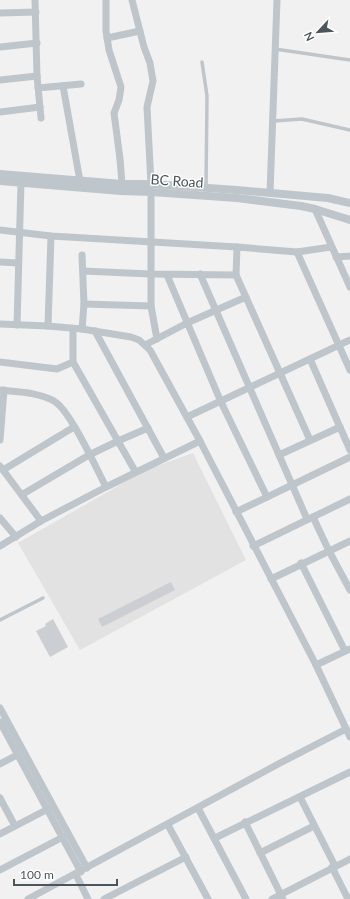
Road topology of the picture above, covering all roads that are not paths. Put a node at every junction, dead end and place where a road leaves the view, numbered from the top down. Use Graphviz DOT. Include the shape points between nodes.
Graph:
graph roads {
  1 [pos="35,0"];
  2 [pos="106,0"];
  3 [pos="132,0"];
  4 [pos="276,0"];
  5 [pos="36,12"];
  6 [pos="0,13"];
  7 [pos="140,31"];
  8 [pos="107,38"];
  9 [pos="36,43"];
  10 [pos="0,47"];
  11 [pos="275,49"];
  12 [pos="350,60"];
  13 [pos="202,62"];
  14 [pos="38,76"];
  15 [pos="0,80"];
  16 [pos="81,84"];
  17 [pos="63,86"];
  18 [pos="38,88"];
  19 [pos="40,107"];
  20 [pos="0,112"];
  21 [pos="41,118"];
  22 [pos="273,121"];
  23 [pos="350,130"];
  24 [pos="0,174"];
  25 [pos="0,181"];
  26 [pos="80,181"];
  27 [pos="21,182"];
  28 [pos="122,184"];
  29 [pos="151,188"];
  30 [pos="206,188"];
  31 [pos="270,193"];
  32 [pos="350,203"];
  33 [pos="315,209"];
  34 [pos="350,220"];
  35 [pos="0,230"];
  36 [pos="20,232"];
  37 [pos="51,236"];
  38 [pos="150,242"];
  39 [pos="237,247"];
  40 [pos="331,247"];
  41 [pos="297,252"];
  42 [pos="82,255"];
  43 [pos="350,256"];
  44 [pos="336,257"];
  45 [pos="0,262"];
  46 [pos="18,263"];
  47 [pos="83,271"];
  48 [pos="150,274"];
  49 [pos="200,274"];
  50 [pos="167,275"];
  51 [pos="236,275"];
  52 [pos="350,287"];
  53 [pos="246,297"];
  54 [pos="84,304"];
  55 [pos="151,306"];
  56 [pos="216,310"];
  57 [pos="187,323"];
  58 [pos="0,324"];
  59 [pos="17,325"];
  60 [pos="48,326"];
  61 [pos="73,329"];
  62 [pos="82,329"];
  63 [pos="95,331"];
  64 [pos="156,339"];
  65 [pos="350,340"];
  66 [pos="146,345"];
  67 [pos="338,345"];
  68 [pos="310,359"];
  69 [pos="0,362"];
  70 [pos="73,362"];
  71 [pos="350,370"];
  72 [pos="280,372"];
  73 [pos="249,387"];
  74 [pos="2,390"];
  75 [pos="221,402"];
  76 [pos="187,417"];
  77 [pos="74,427"];
  78 [pos="340,427"];
  79 [pos="148,428"];
  80 [pos="0,440"];
  81 [pos="310,440"];
  82 [pos="118,441"];
  83 [pos="200,441"];
  84 [pos="350,450"];
  85 [pos="89,455"];
  86 [pos="279,455"];
  87 [pos="350,457"];
  88 [pos="164,458"];
  89 [pos="2,468"];
  90 [pos="135,471"];
  91 [pos="293,484"];
  92 [pos="106,487"];
  93 [pos="23,494"];
  94 [pos="267,497"];
  95 [pos="350,499"];
  96 [pos="236,512"];
  97 [pos="0,518"];
  98 [pos="310,518"];
  99 [pos="42,521"];
  100 [pos="16,537"];
  101 [pos="350,541"];
  102 [pos="0,546"];
  103 [pos="253,546"];
  104 [pos="329,551"];
  105 [pos="302,563"];
  106 [pos="347,578"];
  107 [pos="271,579"];
  108 [pos="350,590"];
  109 [pos="43,598"];
  110 [pos="0,620"];
  111 [pos="349,649"];
  112 [pos="316,666"];
  113 [pos="0,708"];
  114 [pos="0,722"];
  115 [pos="346,729"];
  116 [pos="350,737"];
  117 [pos="17,755"];
  118 [pos="0,764"];
  119 [pos="350,772"];
  120 [pos="300,797"];
  121 [pos="0,799"];
  122 [pos="198,808"];
  123 [pos="48,809"];
  124 [pos="245,822"];
  125 [pos="168,825"];
  126 [pos="15,826"];
  127 [pos="314,826"];
  128 [pos="0,834"];
  129 [pos="63,837"];
  130 [pos="215,838"];
  131 [pos="260,853"];
  132 [pos="186,857"];
  133 [pos="350,859"];
  134 [pos="333,867"];
  135 [pos="0,870"];
  136 [pos="81,871"];
  137 [pos="282,897"];
  138 [pos="350,898"];
  139 [pos="28,899"];
  140 [pos="88,899"];
  141 [pos="104,899"];
  142 [pos="208,899"];
  143 [pos="246,899"];
  144 [pos="272,899"];
  1 -- 5 [label="street"];
  2 -- 8 [label="street"];
  3 -- 7 [label="street"];
  4 -- 11 [label="street"];
  5 -- 6 [label="street"];
  5 -- 9 [label="street"];
  7 -- 8 [label="street"];
  7 -- 29 [label="street" via="153,81 147,107"];
  8 -- 28 [label="street" via="121,87 114,113"];
  9 -- 10 [label="street"];
  9 -- 14 [label="street"];
  11 -- 12 [label="lane"];
  11 -- 22 [label="street"];
  13 -- 30 [label="lane" via="208,96"];
  14 -- 15 [label="street"];
  14 -- 18 [label="street"];
  16 -- 17 [label="street"];
  17 -- 18 [label="street"];
  17 -- 26 [label="street"];
  18 -- 19 [label="street"];
  19 -- 20 [label="street"];
  19 -- 21 [label="street"];
  22 -- 23 [label="lane" via="302,119"];
  22 -- 31 [label="street"];
  24 -- 26 [label="street"];
  25 -- 27 [label="street, BC Road"];
  26 -- 28 [label="street"];
  27 -- 29 [label="street, BC Road" via="121,191"];
  27 -- 36 [label="street"];
  28 -- 29 [label="street"];
  29 -- 30 [label="street"];
  29 -- 33 [label="street, BC Road"];
  29 -- 38 [label="street"];
  30 -- 31 [label="street"];
  31 -- 32 [label="street" via="328,198"];
  33 -- 34 [label="street, BC Road"];
  33 -- 40 [label="street"];
  35 -- 36 [label="street"];
  36 -- 37 [label="street"];
  36 -- 46 [label="street"];
  37 -- 38 [label="street"];
  37 -- 60 [label="street"];
  38 -- 39 [label="street"];
  38 -- 48 [label="street"];
  39 -- 41 [label="street"];
  39 -- 51 [label="street"];
  40 -- 41 [label="street"];
  40 -- 44 [label="street"];
  41 -- 67 [label="street"];
  42 -- 47 [label="street"];
  43 -- 44 [label="street"];
  44 -- 52 [label="street"];
  45 -- 46 [label="street"];
  46 -- 59 [label="street"];
  47 -- 48 [label="street"];
  47 -- 54 [label="street"];
  48 -- 50 [label="street"];
  48 -- 55 [label="street"];
  49 -- 50 [label="street"];
  49 -- 51 [label="street"];
  49 -- 56 [label="street"];
  50 -- 57 [label="street"];
  51 -- 53 [label="street"];
  53 -- 56 [label="street"];
  53 -- 72 [label="street"];
  54 -- 55 [label="street"];
  54 -- 62 [label="street"];
  55 -- 64 [label="street"];
  56 -- 57 [label="street"];
  56 -- 73 [label="street"];
  57 -- 64 [label="street"];
  57 -- 75 [label="street"];
  58 -- 59 [label="street"];
  59 -- 60 [label="street"];
  60 -- 61 [label="street"];
  61 -- 62 [label="street"];
  61 -- 70 [label="street"];
  62 -- 63 [label="street"];
  63 -- 66 [label="street" via="131,337"];
  63 -- 79 [label="street"];
  64 -- 66 [label="street"];
  65 -- 67 [label="street"];
  66 -- 76 [label="street"];
  67 -- 68 [label="street"];
  67 -- 71 [label="street"];
  68 -- 72 [label="street"];
  68 -- 78 [label="street"];
  69 -- 70 [label="street" via="57,369"];
  70 -- 82 [label="street"];
  72 -- 73 [label="street"];
  72 -- 81 [label="street"];
  73 -- 75 [label="street"];
  73 -- 86 [label="street"];
  74 -- 77 [label="street" via="53,400 60,405"];
  74 -- 80 [label="street"];
  75 -- 76 [label="street"];
  75 -- 94 [label="street"];
  76 -- 83 [label="street"];
  77 -- 85 [label="street"];
  77 -- 89 [label="street"];
  78 -- 81 [label="street"];
  78 -- 84 [label="street"];
  79 -- 82 [label="street"];
  79 -- 88 [label="street"];
  81 -- 86 [label="street"];
  82 -- 85 [label="street"];
  82 -- 90 [label="street"];
  83 -- 88 [label="street"];
  83 -- 96 [label="street"];
  85 -- 92 [label="street"];
  85 -- 93 [label="street"];
  86 -- 91 [label="street"];
  87 -- 91 [label="street"];
  88 -- 90 [label="street"];
  89 -- 93 [label="street"];
  90 -- 92 [label="street"];
  91 -- 94 [label="street"];
  91 -- 98 [label="street"];
  92 -- 99 [label="street"];
  93 -- 99 [label="street"];
  94 -- 96 [label="street"];
  95 -- 98 [label="street"];
  96 -- 103 [label="street"];
  97 -- 100 [label="street"];
  98 -- 103 [label="street"];
  98 -- 104 [label="street"];
  99 -- 100 [label="street"];
  100 -- 102 [label="street"];
  101 -- 104 [label="street"];
  103 -- 107 [label="street"];
  104 -- 105 [label="street"];
  104 -- 106 [label="street"];
  105 -- 107 [label="street"];
  105 -- 111 [label="street"];
  106 -- 108 [label="street"];
  107 -- 112 [label="street"];
  109 -- 110 [label="lane"];
  111 -- 112 [label="street"];
  112 -- 115 [label="street"];
  113 -- 136 [label="street"];
  114 -- 117 [label="street"];
  115 -- 116 [label="street"];
  115 -- 122 [label="street"];
  117 -- 118 [label="street"];
  117 -- 123 [label="street"];
  119 -- 120 [label="street"];
  120 -- 124 [label="street"];
  120 -- 127 [label="street"];
  121 -- 126 [label="street"];
  122 -- 125 [label="street"];
  122 -- 130 [label="street"];
  123 -- 126 [label="street"];
  123 -- 129 [label="street"];
  124 -- 130 [label="street"];
  124 -- 131 [label="street"];
  125 -- 132 [label="street"];
  125 -- 136 [label="street"];
  126 -- 128 [label="street"];
  127 -- 131 [label="street"];
  127 -- 134 [label="street"];
  129 -- 135 [label="street"];
  129 -- 136 [label="street"];
  130 -- 143 [label="street"];
  131 -- 137 [label="street"];
  132 -- 141 [label="street"];
  132 -- 142 [label="street"];
  133 -- 134 [label="street"];
  134 -- 137 [label="street"];
  134 -- 138 [label="street" via="348,899"];
  136 -- 139 [label="street"];
  136 -- 140 [label="street"];
  137 -- 144 [label="street"];
}
